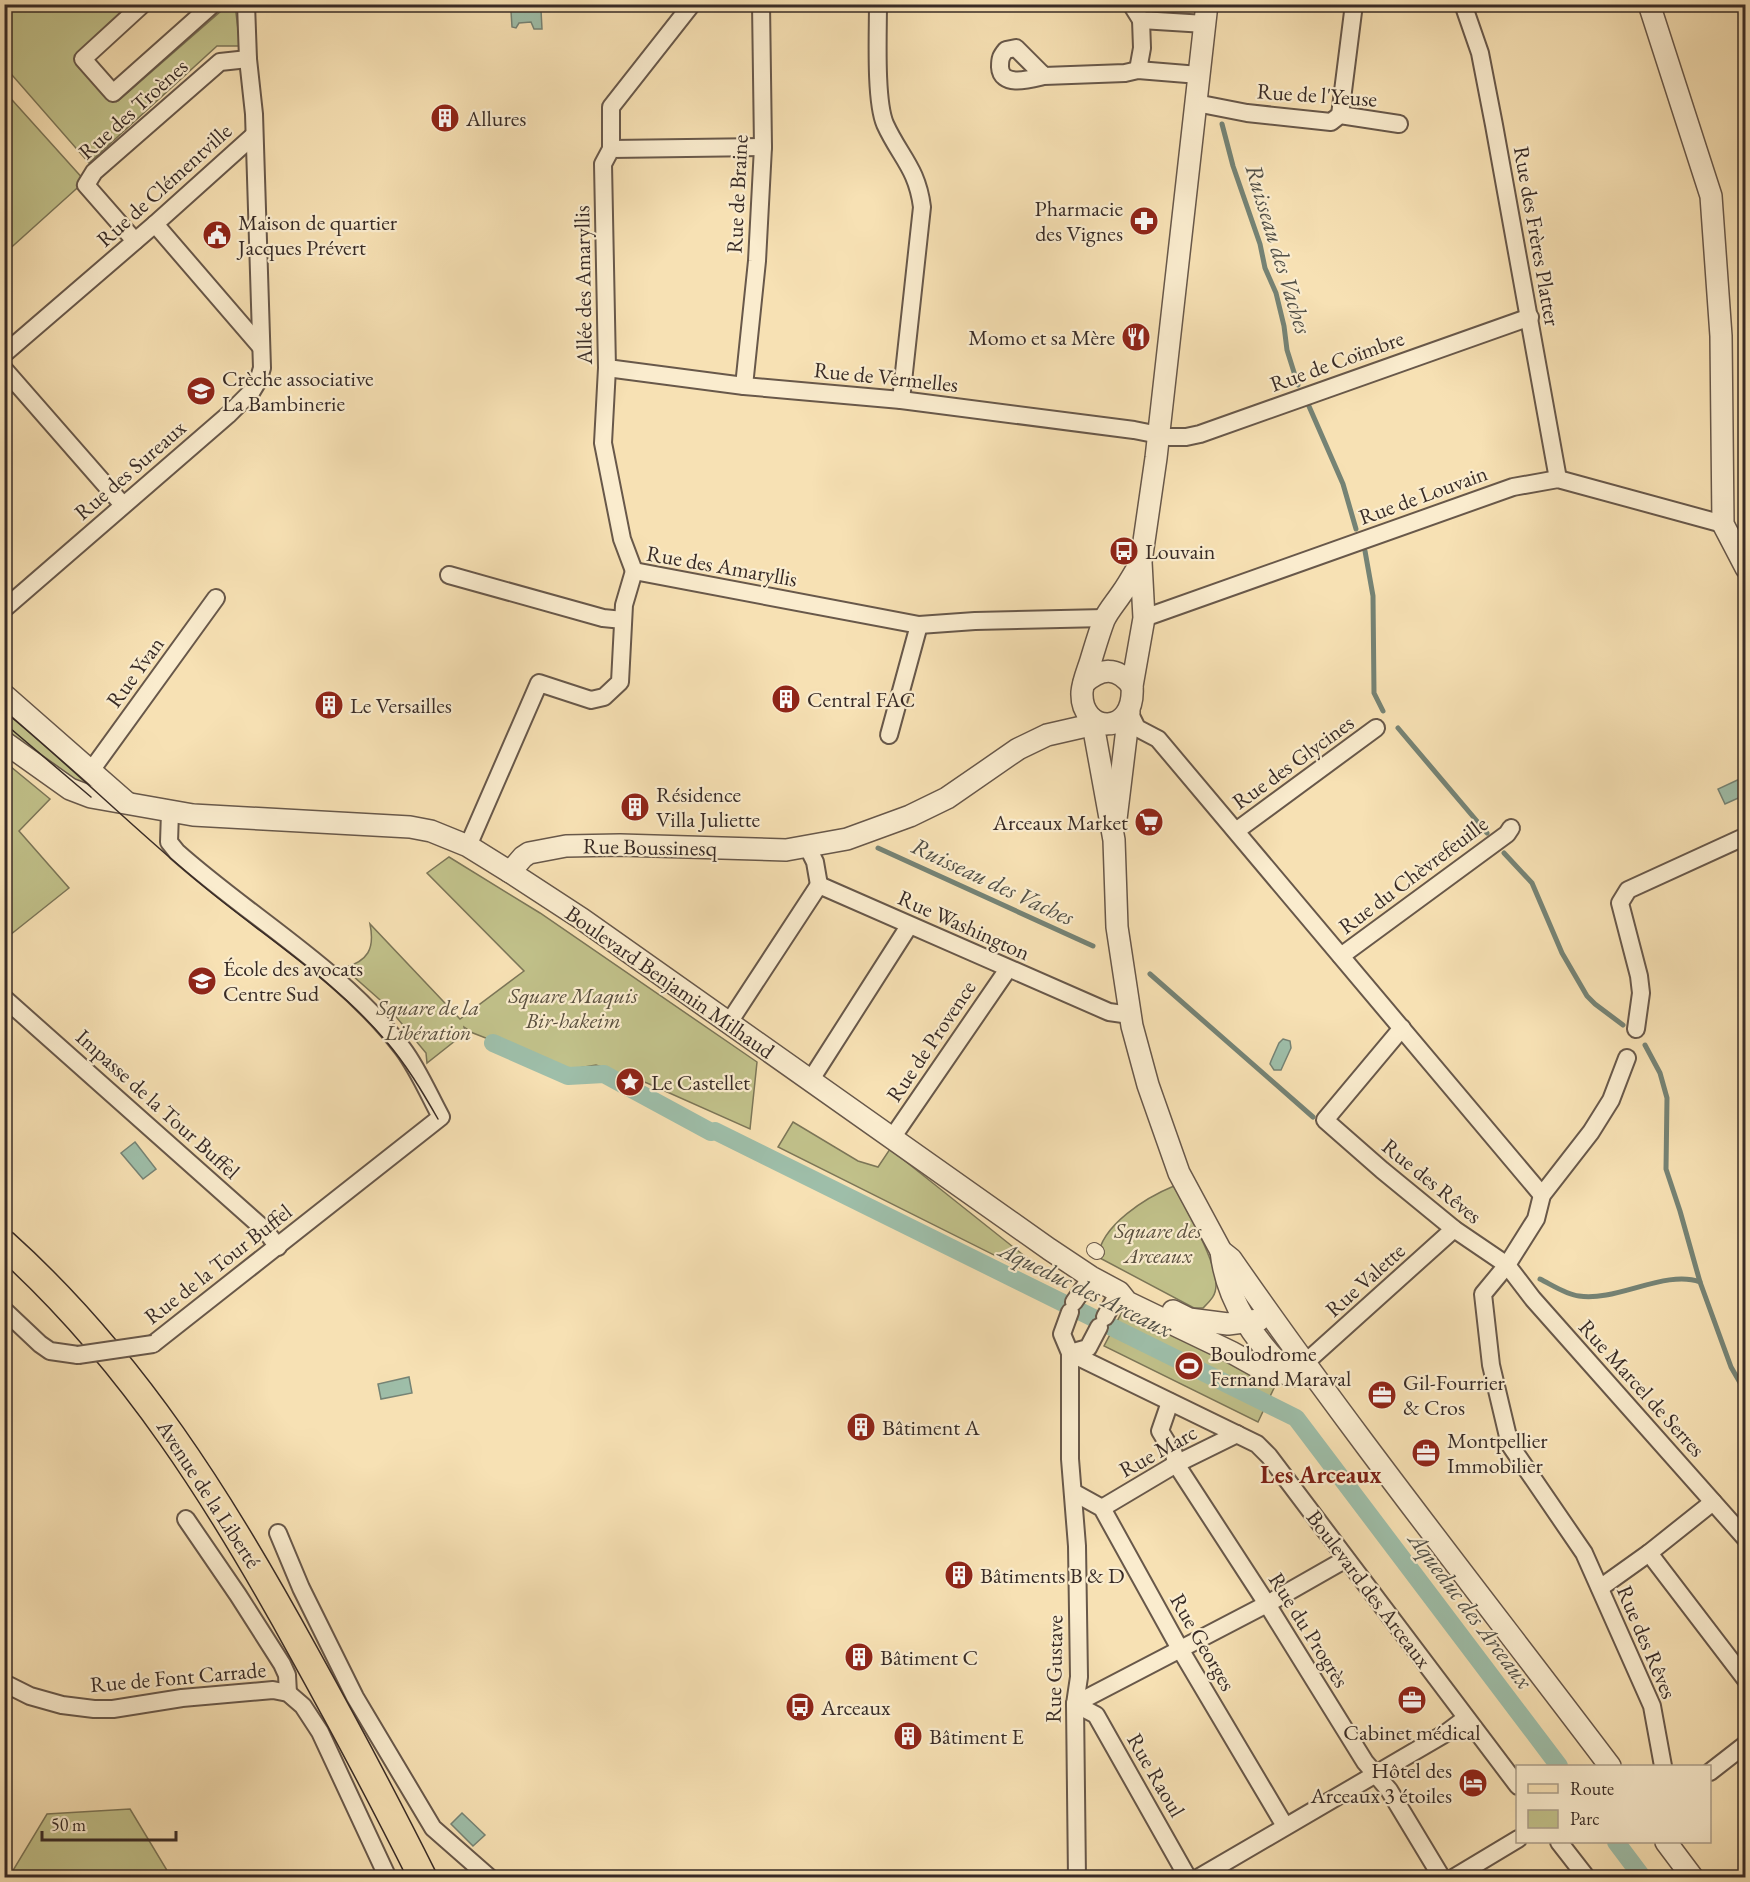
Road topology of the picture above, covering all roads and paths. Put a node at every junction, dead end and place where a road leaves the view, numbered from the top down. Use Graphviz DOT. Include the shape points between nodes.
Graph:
graph roads {
  1 [pos="143,4"];
  2 [pos="213,4"];
  3 [pos="246,4"];
  4 [pos="692,4"];
  5 [pos="761,4"];
  6 [pos="878,4"];
  7 [pos="1131,4"];
  8 [pos="1354,4"];
  9 [pos="1463,4"];
  10 [pos="1649,4"];
  11 [pos="1206,14"];
  12 [pos="1141,20"];
  13 [pos="248,59"];
  14 [pos="1138,70"];
  15 [pos="1199,75"];
  16 [pos="1044,76"];
  17 [pos="1196,103"];
  18 [pos="1340,115"];
  19 [pos="1399,124"];
  20 [pos="254,136"];
  21 [pos="763,147"];
  22 [pos="611,149"];
  23 [pos="155,224"];
  24 [pos="135,242"];
  25 [pos="1530,317"];
  26 [pos="261,347"];
  27 [pos="4,354"];
  28 [pos="607,368"];
  29 [pos="4,369"];
  30 [pos="744,386"];
  31 [pos="901,400"];
  32 [pos="1159,434"];
  33 [pos="1558,479"];
  34 [pos="123,505"];
  35 [pos="1723,524"];
  36 [pos="1141,562"];
  37 [pos="1746,568"];
  38 [pos="634,571"];
  39 [pos="449,575"];
  40 [pos="216,598"];
  41 [pos="4,609"];
  42 [pos="1105,618"];
  43 [pos="1144,618"];
  44 [pos="623,620"];
  45 [pos="919,625"];
  46 [pos="1084,683"];
  47 [pos="1132,686"];
  48 [pos="4,695"];
  49 [pos="1129,712"];
  50 [pos="1092,719"];
  51 [pos="1376,728"];
  52 [pos="889,735"];
  53 [pos="4,742"];
  54 [pos="90,772"];
  55 [pos="126,802"];
  56 [pos="170,812"];
  57 [pos="1511,828"];
  58 [pos="1236,831"];
  59 [pos="1746,836"];
  60 [pos="1114,840"];
  61 [pos="468,846"];
  62 [pos="808,848"];
  63 [pos="510,872"];
  64 [pos="819,885"];
  65 [pos="909,926"];
  66 [pos="1341,956"];
  67 [pos="1008,969"];
  68 [pos="4,998"];
  69 [pos="1130,1015"];
  70 [pos="728,1024"];
  71 [pos="1402,1028"];
  72 [pos="1636,1029"];
  73 [pos="1627,1058"];
  74 [pos="810,1081"];
  75 [pos="892,1138"];
  76 [pos="1542,1195"];
  77 [pos="1454,1229"];
  78 [pos="4,1244"];
  79 [pos="279,1246"];
  80 [pos="1221,1251"];
  81 [pos="1507,1265"];
  82 [pos="1091,1277"];
  83 [pos="1119,1292"];
  84 [pos="4,1310"];
  85 [pos="1245,1321"];
  86 [pos="1274,1321"];
  87 [pos="1070,1353"];
  88 [pos="1298,1369"];
  89 [pos="1170,1402"];
  90 [pos="1237,1434"];
  91 [pos="1176,1464"];
  92 [pos="1073,1492"];
  93 [pos="1713,1502"];
  94 [pos="1102,1508"];
  95 [pos="186,1519"];
  96 [pos="278,1533"];
  97 [pos="1746,1539"];
  98 [pos="1649,1554"];
  99 [pos="1346,1559"];
  100 [pos="1600,1588"];
  101 [pos="1267,1604"];
  102 [pos="1180,1649"];
  103 [pos="1746,1680"];
  104 [pos="4,1683"];
  105 [pos="288,1693"];
  106 [pos="1075,1704"];
  107 [pos="1466,1718"];
  108 [pos="1746,1744"];
  109 [pos="1608,1765"];
  110 [pos="1663,1765"];
  111 [pos="1711,1771"];
  112 [pos="371,1774"];
  113 [pos="1376,1774"];
  114 [pos="1516,1783"];
  115 [pos="1285,1826"];
  116 [pos="1516,1840"];
  117 [pos="1561,1843"];
  118 [pos="1667,1843"];
  119 [pos="388,1878"];
  120 [pos="423,1878"];
  121 [pos="434,1878"];
  122 [pos="490,1878"];
  123 [pos="1077,1878"];
  124 [pos="1188,1878"];
  125 [pos="1198,1878"];
  126 [pos="1442,1878"];
  127 [pos="1453,1878"];
  128 [pos="1587,1878"];
  129 [pos="1693,1878"];
  1 -- 2 [label="street" via="83,59 113,93"];
  3 -- 13 [label="street, Rue de Clémentville"];
  4 -- 22 [label="street, Allée des Amaryllis" via="611,107"];
  5 -- 21 [label="street, Rue de Braine"];
  6 -- 31 [label="street" via="880,97 885,123 912,169 922,207"];
  7 -- 12 [label="street"];
  8 -- 18 [label="street"];
  9 -- 25 [label="street, Rue des Frères Platter" via="1480,53"];
  10 -- 35 [label="street" via="1711,196 1721,336"];
  11 -- 12 [label="street"];
  11 -- 15 [label="street"];
  12 -- 14 [label="street"];
  13 -- 20 [label="street, Rue de Clémentville"];
  13 -- 24 [label="street, Rue des Troènes" via="220,62 94,172 86,185"];
  14 -- 15 [label="street"];
  14 -- 16 [label="street" via="1125,74"];
  15 -- 17 [label="street"];
  17 -- 18 [label="street, Rue de l'Yeuse" via="1330,122"];
  17 -- 32 [label="street"];
  18 -- 19 [label="street, Rue de l'Yeuse"];
  20 -- 23 [label="street, Rue de Clémentville"];
  20 -- 26 [label="street, Rue des Sureaux"];
  21 -- 22 [label="street"];
  21 -- 30 [label="street, Rue de Braine" via="757,261"];
  22 -- 28 [label="street, Allée des Amaryllis" via="603,164"];
  23 -- 24 [label="street, Rue de Clémentville"];
  23 -- 26 [label="street"];
  24 -- 27 [label="street, Rue de Clémentville"];
  25 -- 32 [label="street, Rue de Coïmbre" via="1200,434 1180,438"];
  25 -- 33 [label="street, Rue des Frères Platter"];
  26 -- 34 [label="street, Rue des Sureaux" via="262,368 252,391"];
  28 -- 30 [label="street, Rue de Vermelles"];
  28 -- 38 [label="street, Allée des Amaryllis" via="603,443 622,539"];
  29 -- 34 [label="street"];
  30 -- 31 [label="street, Rue de Vermelles"];
  31 -- 32 [label="street, Rue de Vermelles"];
  32 -- 36 [label="street"];
  33 -- 35 [label="street, Rue de Louvain"];
  33 -- 43 [label="street, Rue de Louvain" via="1513,487"];
  34 -- 41 [label="street, Rue des Sureaux"];
  35 -- 37 [label="street"];
  36 -- 42 [label="street"];
  36 -- 43 [label="street"];
  38 -- 44 [label="street, Rue des Amaryllis"];
  38 -- 45 [label="street, Rue des Amaryllis"];
  39 -- 44 [label="street" via="603,618"];
  40 -- 54 [label="street, Rue Yvan"];
  42 -- 45 [label="street, Rue des Amaryllis"];
  42 -- 46 [label="street"];
  43 -- 47 [label="street"];
  44 -- 61 [label="street, Rue des Amaryllis" via="620,682 604,697 591,700 539,683"];
  45 -- 52 [label="street"];
  46 -- 47 [label="street" via="1094,674 1112,671"];
  46 -- 50 [label="street" via="1083,703"];
  47 -- 49 [label="street"];
  48 -- 54 [label="street"];
  49 -- 50 [label="street" via="1110,724"];
  49 -- 58 [label="street" via="1137,728 1158,739"];
  49 -- 60 [label="street"];
  50 -- 60 [label="street"];
  50 -- 62 [label="street, Rue Boussinesq" via="1082,727 1047,735 1018,749 961,789 910,816 847,839"];
  51 -- 58 [label="street, Rue des Glycines"];
  53 -- 55 [label="street, Boulevard Benjamin Milhaud" via="70,789 91,797"];
  54 -- 55 [label="street"];
  55 -- 56 [label="street, Boulevard Benjamin Milhaud"];
  56 -- 61 [label="street, Boulevard Benjamin Milhaud" via="390,824 431,831"];
  56 -- 79 [label="street, Rue de la Tour Buffel" via="169,842 177,852 360,1000 405,1052 441,1117"];
  57 -- 66 [label="street, Rue du Chèvrefeuille"];
  58 -- 66 [label="street"];
  59 -- 72 [label="street" via="1628,890 1620,903 1639,976"];
  60 -- 69 [label="street" via="1117,927"];
  61 -- 63 [label="street, Boulevard Benjamin Milhaud"];
  62 -- 63 [label="street, Rue Boussinesq" via="566,846 529,853"];
  62 -- 64 [label="street"];
  63 -- 70 [label="street, Boulevard Benjamin Milhaud"];
  64 -- 65 [label="street, Rue Washington"];
  64 -- 70 [label="street"];
  65 -- 67 [label="street, Rue Washington"];
  65 -- 74 [label="street"];
  66 -- 71 [label="street"];
  67 -- 69 [label="street, Rue Washington" via="1109,1012"];
  67 -- 75 [label="street, Rue de Provence"];
  68 -- 79 [label="street, Impasse de la Tour Buffel"];
  69 -- 80 [label="street" via="1148,1085 1179,1173"];
  70 -- 74 [label="street, Boulevard Benjamin Milhaud"];
  71 -- 76 [label="street"];
  71 -- 77 [label="street, Rue des Rêves" via="1325,1120"];
  73 -- 76 [label="street" via="1611,1100"];
  74 -- 75 [label="street, Boulevard Benjamin Milhaud"];
  75 -- 82 [label="street, Boulevard Benjamin Milhaud"];
  76 -- 81 [label="street" via="1536,1219"];
  77 -- 81 [label="street, Rue des Rêves"];
  77 -- 88 [label="street, Rue Valette"];
  78 -- 112 [label="main road, Avenue de la Liberté" via="95,1335 148,1401 213,1495 264,1580"];
  79 -- 84 [label="street, Rue de la Tour Buffel, bridge" via="153,1344 78,1355 50,1351"];
  80 -- 85 [label="street" via="1227,1279"];
  80 -- 86 [label="street" via="1231,1259"];
  81 -- 93 [label="street, Rue Marcel de Serres"];
  81 -- 100 [label="street, Rue des Rêves" via="1483,1294 1491,1365 1510,1445 1584,1553"];
  82 -- 83 [label="street, Boulevard Benjamin Milhaud"];
  82 -- 87 [label="street, Rue Gustave" via="1072,1307 1062,1334"];
  83 -- 85 [label="street, Boulevard Benjamin Milhaud" via="1131,1292 1189,1319 1228,1324"];
  83 -- 87 [label="street" via="1088,1348"];
  83 -- 88 [label="street, Boulevard Benjamin Milhaud" via="1127,1302 1258,1367"];
  85 -- 86 [label="street, Boulevard Benjamin Milhaud"];
  85 -- 88 [label="street" via="1254,1335"];
  86 -- 88 [label="street"];
  87 -- 89 [label="street, Boulevard des Arceaux"];
  87 -- 92 [label="street, Rue Gustave"];
  88 -- 109 [label="street" via="1335,1404"];
  89 -- 90 [label="street, Boulevard des Arceaux"];
  89 -- 91 [label="street, Rue du Progrès" via="1160,1431"];
  90 -- 91 [label="street, Rue Marc"];
  90 -- 99 [label="street, Boulevard des Arceaux" via="1257,1444 1269,1456"];
  91 -- 94 [label="street, Rue Marc"];
  91 -- 101 [label="street, Rue du Progrès"];
  92 -- 94 [label="street"];
  92 -- 106 [label="street, Rue Gustave" via="1079,1653"];
  93 -- 97 [label="street, Rue Marcel de Serres"];
  93 -- 98 [label="street"];
  94 -- 102 [label="street, Rue Georges"];
  95 -- 105 [label="street" via="282,1664"];
  96 -- 122 [label="street" via="355,1697 433,1828"];
  98 -- 100 [label="street"];
  98 -- 103 [label="street"];
  99 -- 101 [label="street"];
  99 -- 107 [label="street, Boulevard des Arceaux"];
  100 -- 110 [label="street, Rue des Rêves" via="1652,1707"];
  101 -- 102 [label="street"];
  101 -- 113 [label="street, Rue du Progrès"];
  102 -- 106 [label="street"];
  102 -- 115 [label="street, Rue Georges"];
  104 -- 105 [label="street, Rue de Font Carrade" via="30,1696 94,1709 273,1690"];
  105 -- 119 [label="street" via="303,1706 320,1732"];
  106 -- 123 [label="street, Rue Gustave"];
  106 -- 124 [label="street, Rue Raoul" via="1096,1715"];
  107 -- 113 [label="street"];
  107 -- 114 [label="street, Boulevard des Arceaux"];
  108 -- 111 [label="street"];
  112 -- 120 [label="main road, Avenue de la Liberté"];
  112 -- 121 [label="main road, Avenue de la Liberté"];
  113 -- 115 [label="street"];
  113 -- 126 [label="street, Rue du Progrès"];
  115 -- 125 [label="street"];
  116 -- 127 [label="street"];
  117 -- 128 [label="street"];
  118 -- 129 [label="street"];
}
